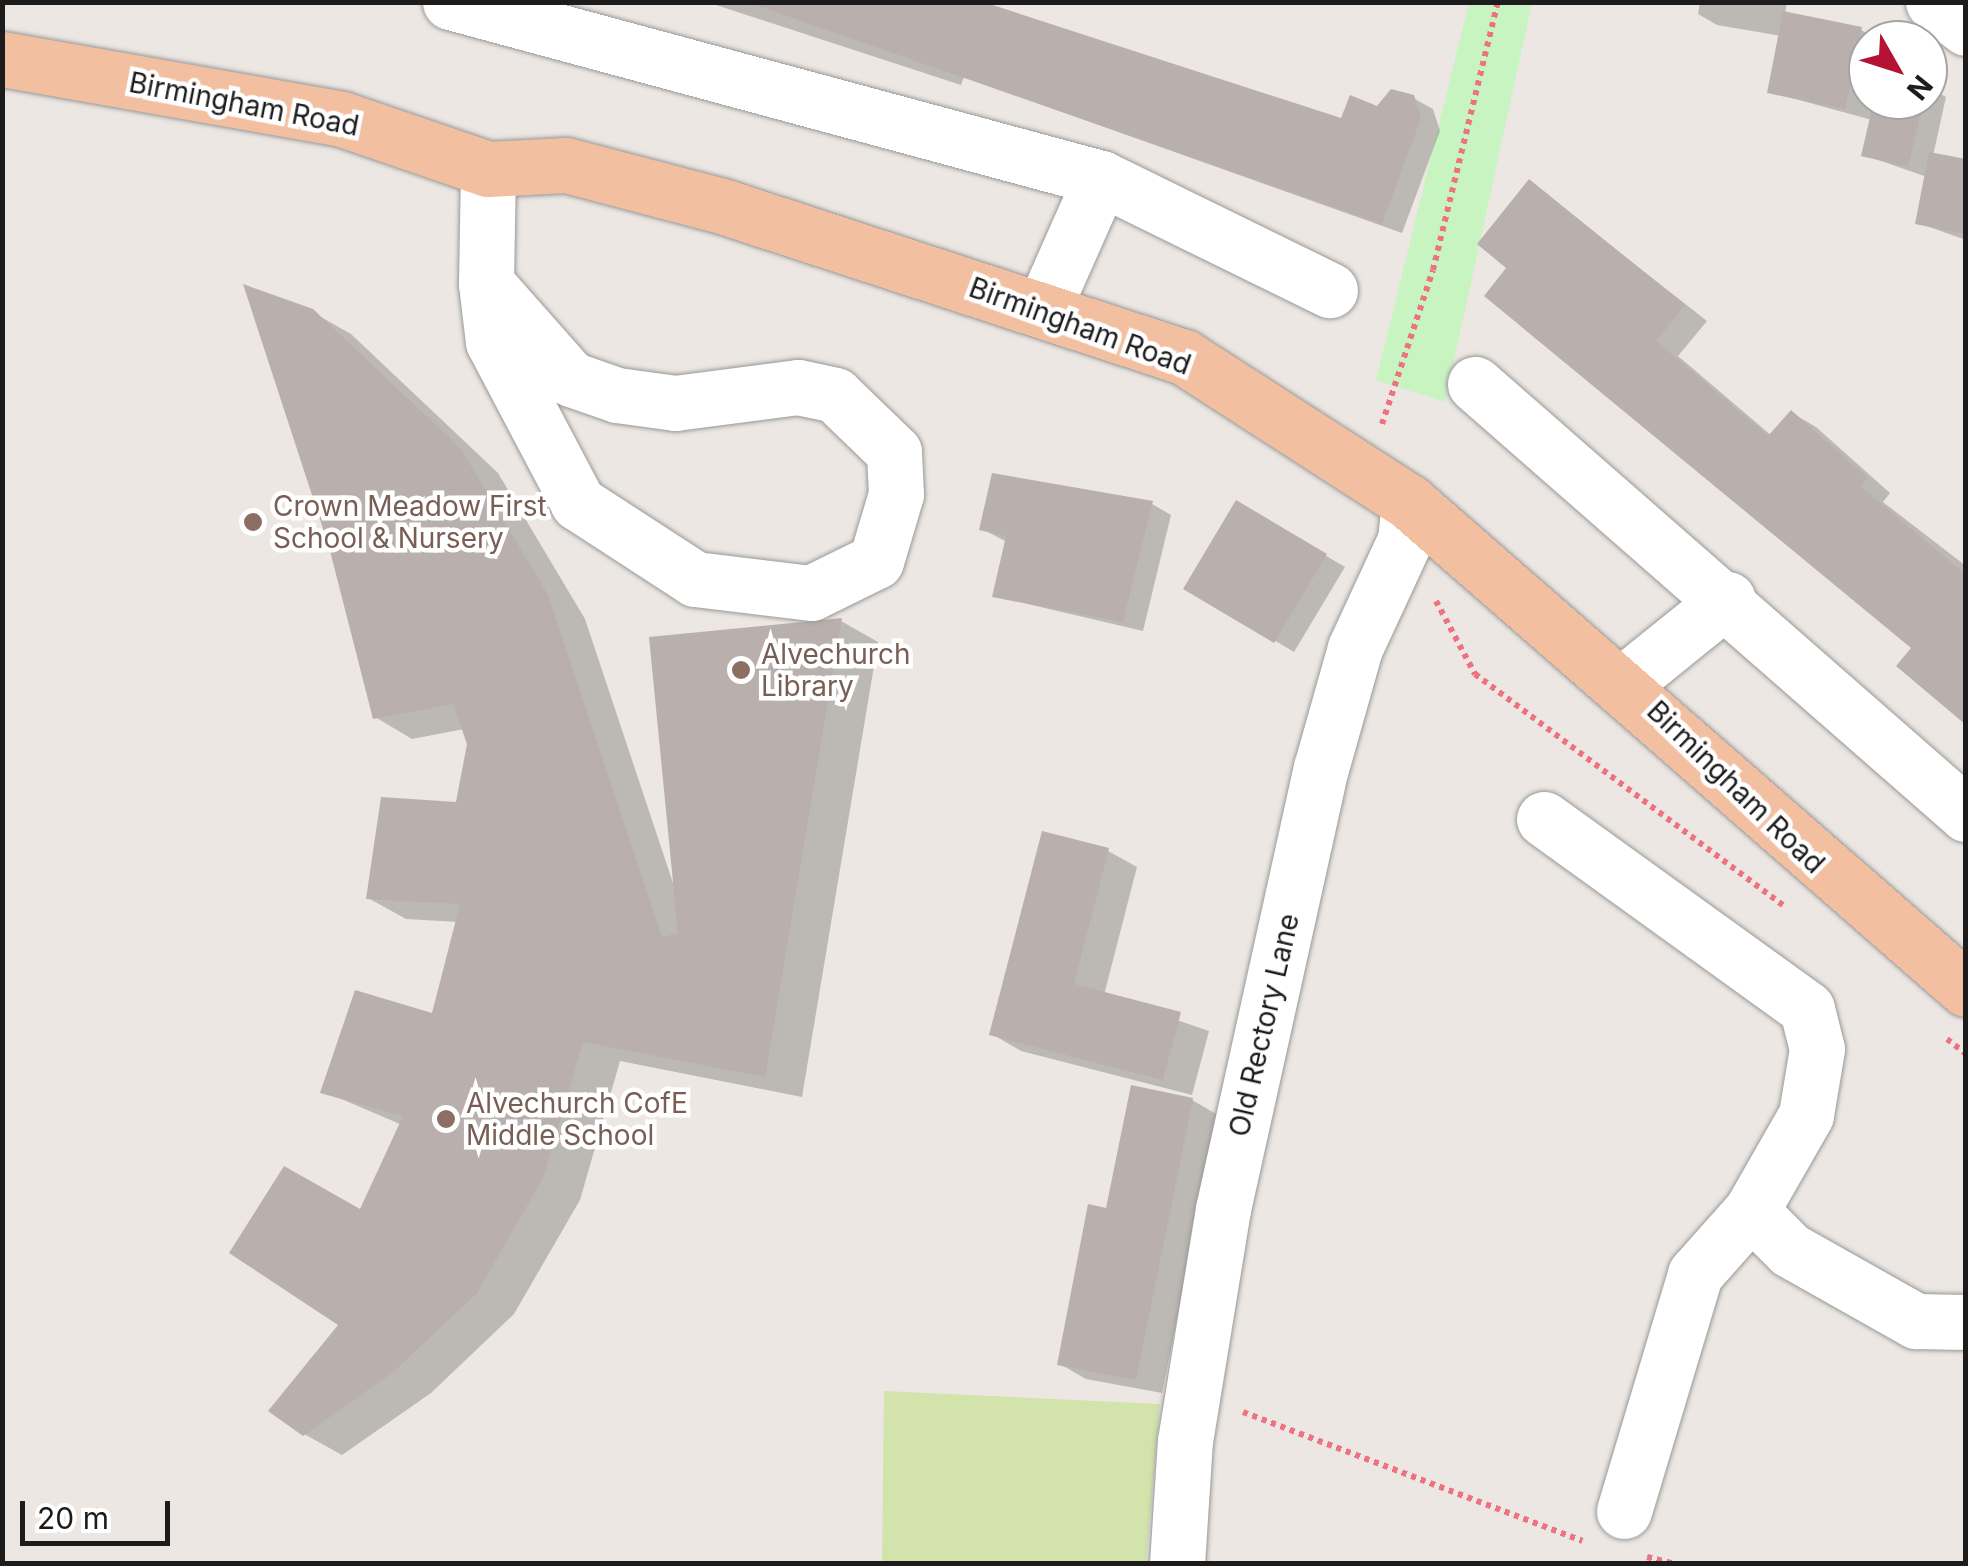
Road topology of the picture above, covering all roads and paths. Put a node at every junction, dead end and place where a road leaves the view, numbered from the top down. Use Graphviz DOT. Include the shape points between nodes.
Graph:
graph roads {
  1 [pos="450,2"];
  2 [pos="1498,2"];
  3 [pos="1933,2"];
  4 [pos="1966,28"];
  5 [pos="2,59"];
  6 [pos="488,169"];
  7 [pos="1101,178"];
  8 [pos="486,282"];
  9 [pos="1330,290"];
  10 [pos="1043,309"];
  11 [pos="1475,384"];
  12 [pos="1348,464"];
  13 [pos="1403,527"];
  14 [pos="1728,600"];
  15 [pos="1625,682"];
  16 [pos="1966,814"];
  17 [pos="1544,818"];
  18 [pos="1795,914"];
  19 [pos="1953,1011"];
  20 [pos="1966,1054"];
  21 [pos="1751,1212"];
  22 [pos="1966,1322"];
  23 [pos="1199,1356"];
  24 [pos="1620,1537"];
  25 [pos="1177,1564"];
  26 [pos="1675,1564"];
  1 -- 7 [label="street"];
  2 -- 12 [label="path" via="1392,413"];
  3 -- 4 [label="street"];
  5 -- 6 [label="main road, Birmingham Road" via="342,119"];
  6 -- 8 [label="street"];
  6 -- 10 [label="main road, Birmingham Road" via="566,165"];
  7 -- 9 [label="street"];
  7 -- 10 [label="street"];
  8 -- 8 [label="street" via="493,342 578,503 695,579 811,593 876,561 896,494 894,452 850,406 798,387 675,403 571,379"];
  10 -- 12 [label="main road, Birmingham Road" via="1184,357"];
  11 -- 14 [label="street"];
  12 -- 13 [label="main road, Birmingham Road"];
  13 -- 15 [label="main road, Birmingham Road"];
  13 -- 18 [label="path" via="1433,588 1442,624 1475,674"];
  13 -- 23 [label="street, Old Rectory Lane" via="1355,648 1321,768"];
  14 -- 15 [label="street"];
  14 -- 16 [label="street"];
  15 -- 19 [label="main road, Birmingham Road"];
  17 -- 21 [label="street" via="1807,1009 1817,1050 1806,1116"];
  19 -- 20 [label="path"];
  21 -- 22 [label="street" via="1790,1250 1916,1321"];
  21 -- 24 [label="street" via="1695,1274"];
  23 -- 24 [label="path" via="1240,1410"];
  23 -- 25 [label="street, Old Rectory Lane"];
  24 -- 26 [label="path"];
}
